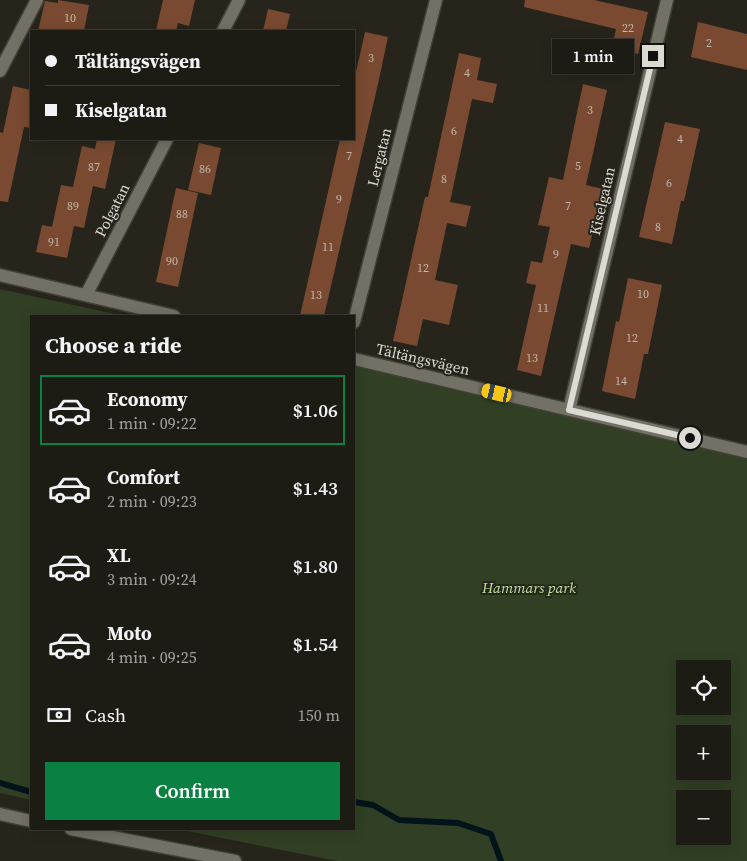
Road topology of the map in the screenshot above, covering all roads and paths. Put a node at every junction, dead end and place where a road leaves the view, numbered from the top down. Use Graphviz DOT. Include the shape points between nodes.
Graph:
graph roads {
  1 [pos="38,0"];
  2 [pos="239,0"];
  3 [pos="436,0"];
  4 [pos="667,0"];
  5 [pos="224,30"];
  6 [pos="0,71"];
  7 [pos="166,140"];
  8 [pos="0,275"];
  9 [pos="86,295"];
  10 [pos="170,315"];
  11 [pos="355,318"];
  12 [pos="355,359"];
  13 [pos="569,410"];
  14 [pos="747,452"];
  15 [pos="0,814"];
  16 [pos="30,821"];
  17 [pos="76,830"];
  18 [pos="235,861"];
  1 -- 6 [label="street"];
  2 -- 5 [label="street"];
  3 -- 11 [label="street, Lergatan"];
  4 -- 13 [label="street, Kiselgatan"];
  7 -- 9 [label="street, Polgatan"];
  8 -- 9 [label="street"];
  9 -- 10 [label="street"];
  12 -- 13 [label="street, Tältängsvägen"];
  13 -- 14 [label="street, Tältängsvägen"];
  15 -- 16 [label="street"];
  17 -- 18 [label="street"];
}
